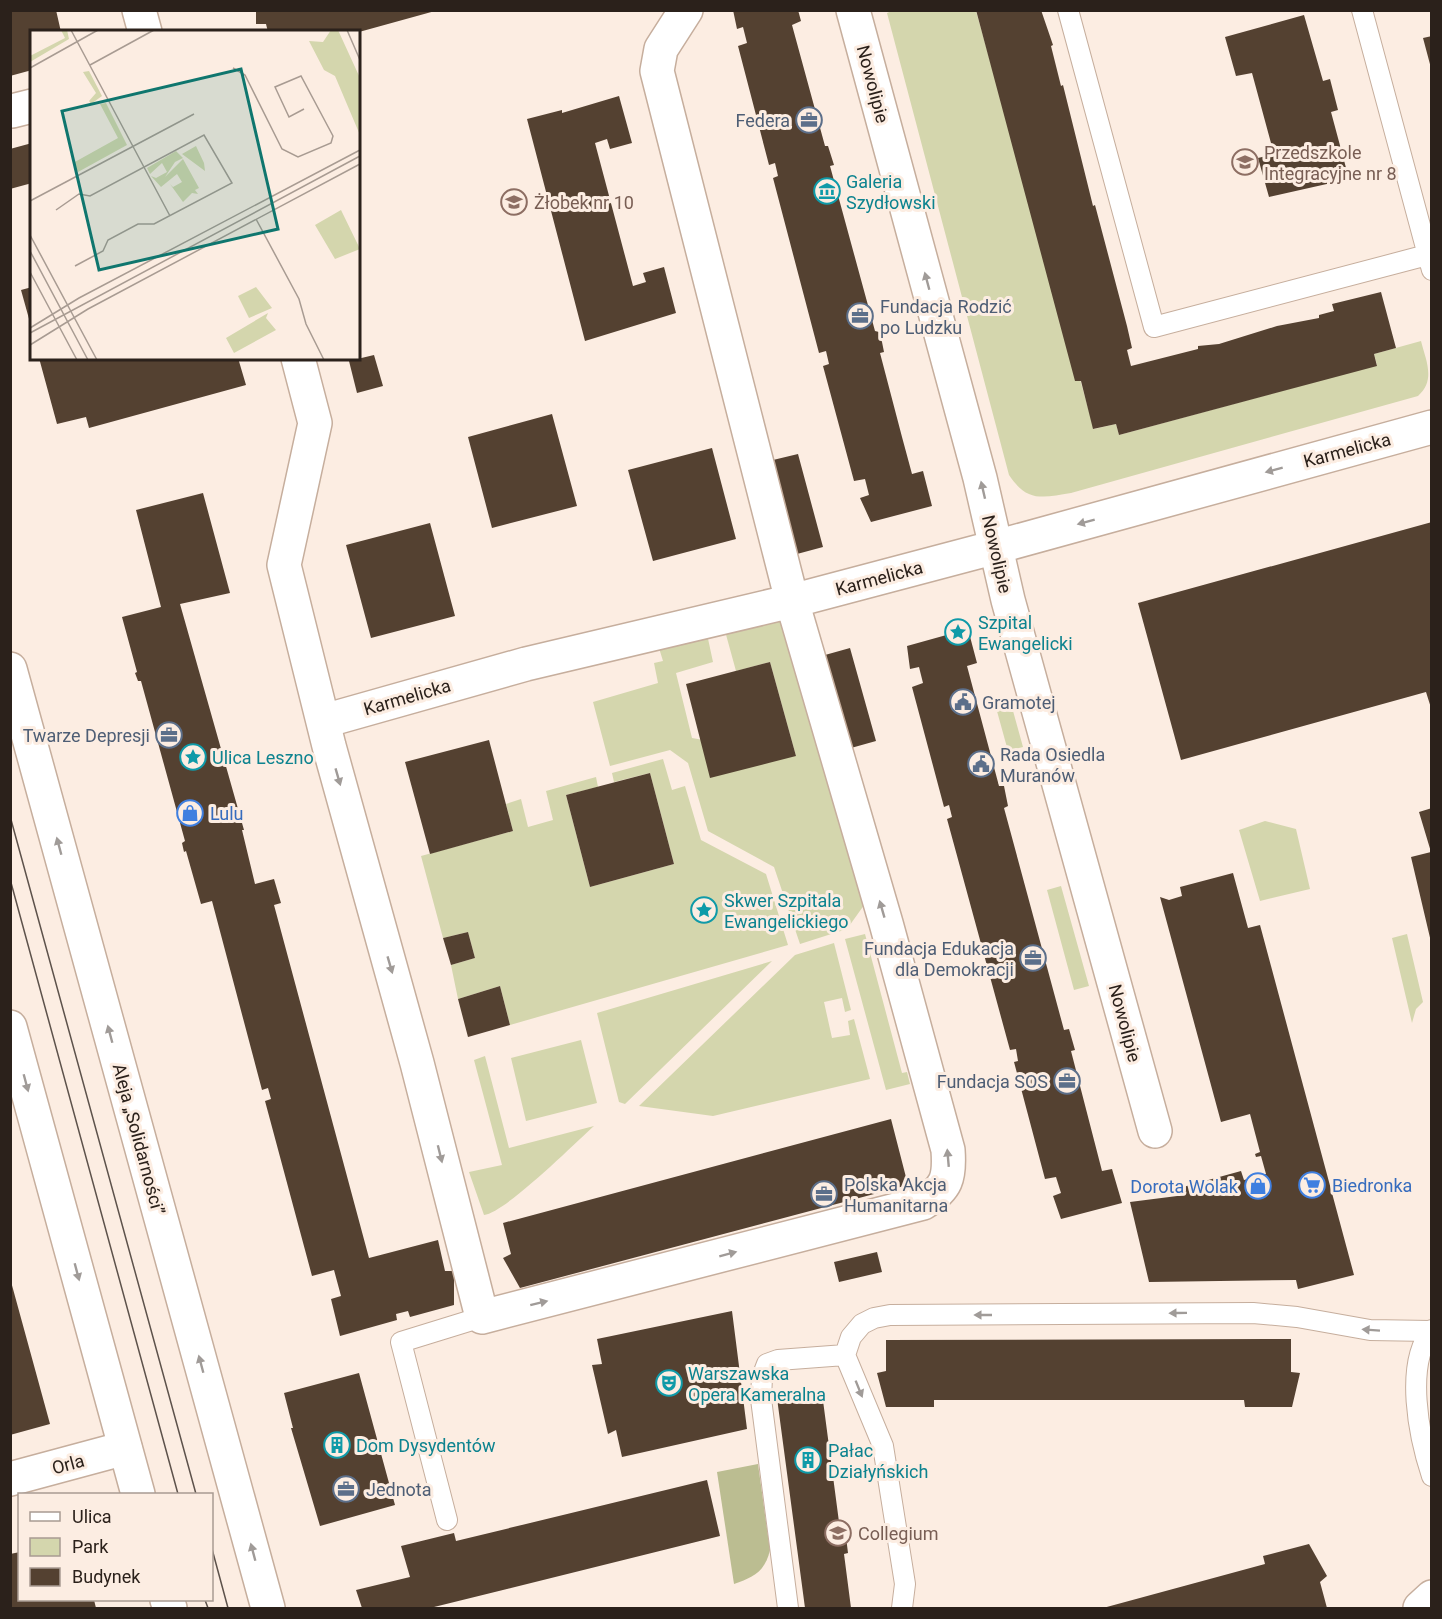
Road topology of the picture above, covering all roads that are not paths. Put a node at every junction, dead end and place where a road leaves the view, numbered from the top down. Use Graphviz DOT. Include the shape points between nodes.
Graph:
graph roads {
  1 [pos="139,10"];
  2 [pos="686,10"];
  3 [pos="853,10"];
  4 [pos="1068,10"];
  5 [pos="1362,10"];
  6 [pos="144,30"];
  7 [pos="1429,263"];
  8 [pos="299,360"];
  9 [pos="1431,427"];
  10 [pos="996,547"];
  11 [pos="792,601"];
  12 [pos="10,669"];
  13 [pos="324,721"];
  14 [pos="10,1027"];
  15 [pos="1155,1131"];
  16 [pos="482,1317"];
  17 [pos="1431,1330"];
  18 [pos="845,1355"];
  19 [pos="125,1448"];
  20 [pos="1431,1476"];
  21 [pos="10,1479"];
  22 [pos="138,1493"];
  23 [pos="447,1520"];
  24 [pos="1431,1597"];
  25 [pos="268,1608"];
  26 [pos="788,1608"];
  27 [pos="902,1608"];
  28 [pos="1420,1608"];
  1 -- 6 [label="street"];
  2 -- 11 [label="street" via="661,49 657,71"];
  10 -- 3 [label="street, Nowolipie, one-way"];
  4 -- 7 [label="lane" via="1154,327"];
  5 -- 7 [label="lane"];
  8 -- 13 [label="street" via="315,423 284,565"];
  9 -- 10 [label="street, Karmelicka, one-way"];
  10 -- 11 [label="street, Karmelicka"];
  10 -- 15 [label="street, Nowolipie"];
  11 -- 13 [label="street, Karmelicka" via="526,664"];
  16 -- 11 [label="street, one-way" via="923,1203 946,1184 948,1150"];
  25 -- 12 [label="street, Aleja „Solidarności”, one-way"];
  13 -- 16 [label="street, one-way"];
  14 -- 19 [label="street, one-way"];
  16 -- 23 [label="lane" via="401,1342"];
  17 -- 18 [label="lane, one-way" via="1370,1330 1253,1313 890,1315 862,1324 851,1337"];
  17 -- 20 [label="lane" via="1419,1365 1416,1415"];
  18 -- 26 [label="lane" via="778,1360 766,1364 762,1377 761,1399"];
  18 -- 27 [label="lane, one-way" via="883,1446 905,1584"];
  19 -- 21 [label="street, Orla"];
  19 -- 22 [label="street"];
  24 -- 28 [label="street"];
}
